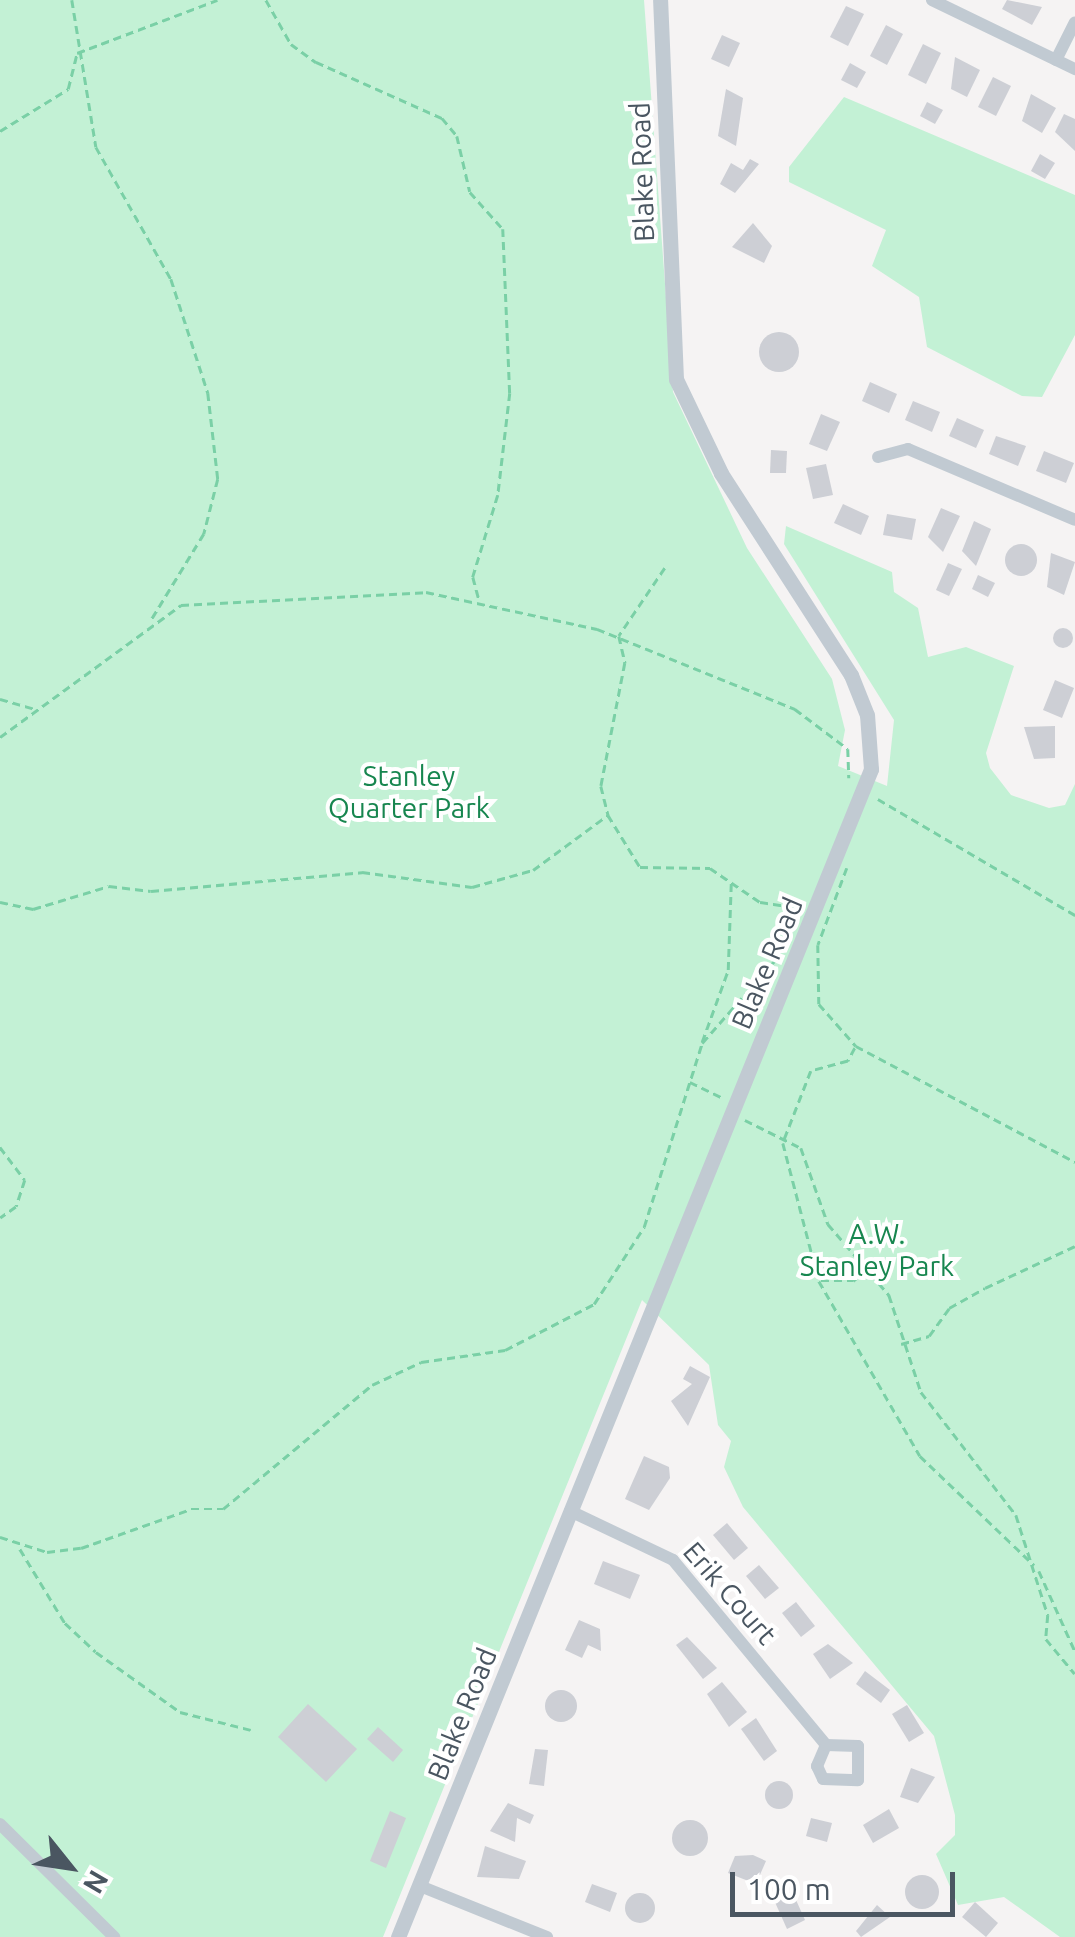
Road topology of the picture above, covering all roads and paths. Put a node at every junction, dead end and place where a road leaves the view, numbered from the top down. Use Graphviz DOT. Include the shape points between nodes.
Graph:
graph roads {
  1 [pos="72,0"];
  2 [pos="217,0"];
  3 [pos="266,0"];
  4 [pos="660,0"];
  5 [pos="932,0"];
  6 [pos="1075,22"];
  7 [pos="78,53"];
  8 [pos="1056,60"];
  9 [pos="1075,70"];
  10 [pos="0,131"];
  11 [pos="878,457"];
  12 [pos="1075,520"];
  13 [pos="664,568"];
  14 [pos="480,600"];
  15 [pos="152,620"];
  16 [pos="619,636"];
  17 [pos="0,698"];
  18 [pos="36,711"];
  19 [pos="0,737"];
  20 [pos="867,793"];
  21 [pos="849,797"];
  22 [pos="608,815"];
  23 [pos="838,862"];
  24 [pos="731,880"];
  25 [pos="1,903"];
  26 [pos="1075,915"];
  27 [pos="808,932"];
  28 [pos="783,953"];
  29 [pos="702,1043"];
  30 [pos="856,1046"];
  31 [pos="688,1082"];
  32 [pos="735,1103"];
  33 [pos="785,1133"];
  34 [pos="0,1147"];
  35 [pos="1075,1162"];
  36 [pos="0,1218"];
  37 [pos="1075,1246"];
  38 [pos="868,1269"];
  39 [pos="819,1281"];
  40 [pos="900,1344"];
  41 [pos="570,1511"];
  42 [pos="0,1537"];
  43 [pos="20,1548"];
  44 [pos="1036,1566"];
  45 [pos="1075,1651"];
  46 [pos="1075,1674"];
  47 [pos="252,1730"];
  48 [pos="826,1744"];
  49 [pos="0,1824"];
  50 [pos="420,1886"];
  51 [pos="114,1937"];
  52 [pos="398,1937"];
  53 [pos="547,1937"];
  1 -- 7 [label="path"];
  2 -- 7 [label="path"];
  3 -- 14 [label="path" via="290,44 316,62 442,118 457,136 470,192 503,229 510,393 498,495 473,578"];
  4 -- 20 [label="street, Blake Road" via="676,380 722,473 852,675 872,741"];
  5 -- 8 [label="street"];
  6 -- 8 [label="street"];
  7 -- 10 [label="path" via="68,89"];
  7 -- 15 [label="path" via="96,147 171,278 208,392 218,478 204,534"];
  8 -- 9 [label="street"];
  11 -- 12 [label="street" via="908,449"];
  13 -- 16 [label="path"];
  14 -- 15 [label="path" via="386,590 181,606"];
  14 -- 16 [label="path"];
  15 -- 18 [label="path"];
  16 -- 21 [label="path" via="806,714 848,749"];
  16 -- 22 [label="path" via="624,671 601,786"];
  17 -- 18 [label="path"];
  18 -- 19 [label="path"];
  20 -- 23 [label="street, Blake Road"];
  20 -- 26 [label="path"];
  22 -- 24 [label="path" via="640,866 710,868"];
  22 -- 25 [label="path" via="533,870 481,885 362,872 150,891 108,886 33,909"];
  23 -- 27 [label="street, Blake Road"];
  23 -- 30 [label="path" via="849,871 812,985"];
  24 -- 27 [label="path" via="760,902 809,910"];
  24 -- 29 [label="path" via="728,970"];
  27 -- 32 [label="street, Blake Road"];
  28 -- 29 [label="path" via="741,988"];
  29 -- 31 [label="path"];
  30 -- 33 [label="path" via="848,1061 812,1072"];
  30 -- 35 [label="path"];
  31 -- 32 [label="path"];
  31 -- 43 [label="path" via="644,1227 594,1304 506,1350 421,1362 372,1385 223,1509 191,1509 82,1548"];
  32 -- 33 [label="path" via="753,1132"];
  32 -- 41 [label="street, Blake Road"];
  33 -- 38 [label="path" via="801,1148 828,1224"];
  33 -- 39 [label="path"];
  34 -- 36 [label="path" via="25,1180 16,1208"];
  37 -- 40 [label="path" via="949,1308 929,1336"];
  38 -- 39 [label="path" via="853,1281"];
  38 -- 40 [label="path" via="889,1295"];
  39 -- 44 [label="path" via="920,1456"];
  40 -- 44 [label="path" via="921,1392 1016,1515"];
  41 -- 48 [label="street, Erik Court" via="673,1560"];
  41 -- 50 [label="street, Blake Road"];
  42 -- 43 [label="path"];
  43 -- 47 [label="path" via="65,1623 96,1652 180,1712"];
  44 -- 45 [label="path"];
  44 -- 46 [label="path" via="1046,1639"];
  49 -- 51 [label="street"];
  50 -- 52 [label="street, Blake Road"];
  50 -- 53 [label="street"];
}
